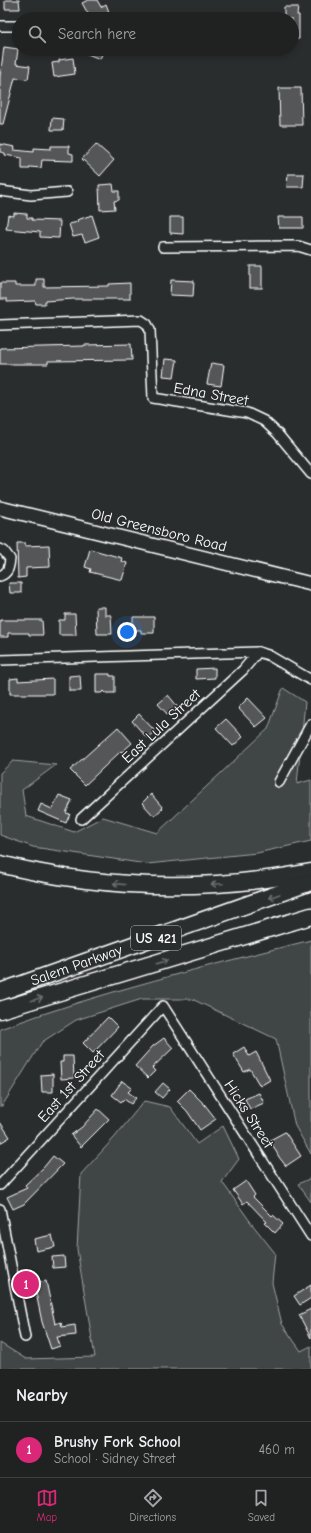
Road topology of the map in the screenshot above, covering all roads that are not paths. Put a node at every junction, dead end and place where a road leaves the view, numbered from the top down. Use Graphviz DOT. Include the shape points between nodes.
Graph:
graph roads {
  1 [pos="0,26"];
  2 [pos="12,26"];
  3 [pos="0,191"];
  4 [pos="67,192"];
  5 [pos="163,247"];
  6 [pos="311,250"];
  7 [pos="0,325"];
  8 [pos="311,474"];
  9 [pos="0,508"];
  10 [pos="0,549"];
  11 [pos="0,576"];
  12 [pos="311,584"];
  13 [pos="258,652"];
  14 [pos="0,660"];
  15 [pos="311,680"];
  16 [pos="311,724"];
  17 [pos="279,782"];
  18 [pos="81,819"];
  19 [pos="0,864"];
  20 [pos="311,872"];
  21 [pos="311,882"];
  22 [pos="311,916"];
  23 [pos="311,919"];
  24 [pos="280,926"];
  25 [pos="0,992"];
  26 [pos="163,1006"];
  27 [pos="0,1010"];
  28 [pos="0,1185"];
  29 [pos="0,1209"];
  30 [pos="311,1236"];
  31 [pos="25,1337"];
  1 -- 2 [label="street"];
  3 -- 4 [label="street" via="31,195"];
  5 -- 6 [label="street" via="298,246"];
  7 -- 8 [label="street, Edna Street" via="141,320 150,330 153,398 247,413 264,421"];
  9 -- 12 [label="street, Old Greensboro Road"];
  10 -- 11 [label="street" via="10,560 6,574"];
  13 -- 14 [label="street"];
  13 -- 15 [label="street" via="268,655"];
  13 -- 18 [label="street, East Lula Street" via="243,670"];
  16 -- 17 [label="street"];
  20 -- 19 [label="highway, one-way" via="226,884 142,885 59,876"];
  21 -- 25 [label="highway, Salem Parkway / US 421, one-way"];
  22 -- 24 [label="highway, Salem Parkway / US 421"];
  23 -- 24 [label="highway"];
  27 -- 24 [label="highway, Salem Parkway / US 421, one-way"];
  26 -- 28 [label="street, East 1st Street"];
  26 -- 30 [label="street, Hicks Street"];
  29 -- 31 [label="street"];
}
